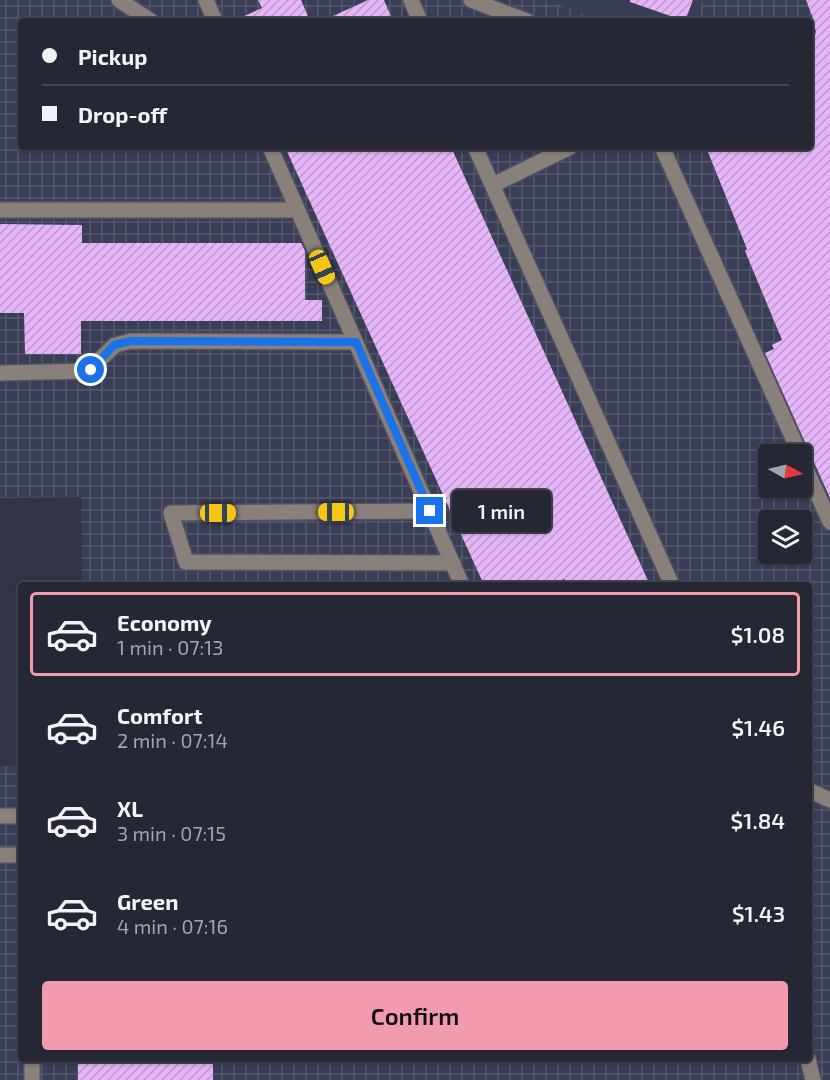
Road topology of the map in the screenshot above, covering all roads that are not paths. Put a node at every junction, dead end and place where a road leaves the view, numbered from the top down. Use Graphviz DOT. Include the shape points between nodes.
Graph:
graph roads {
  1 [pos="119,0"];
  2 [pos="206,0"];
  3 [pos="411,0"];
  4 [pos="471,0"];
  5 [pos="146,18"];
  6 [pos="214,18"];
  7 [pos="419,18"];
  8 [pos="519,18"];
  9 [pos="271,150"];
  10 [pos="476,150"];
  11 [pos="564,150"];
  12 [pos="663,150"];
  13 [pos="493,186"];
  14 [pos="0,210"];
  15 [pos="297,210"];
  16 [pos="356,342"];
  17 [pos="0,373"];
  18 [pos="795,444"];
  19 [pos="812,482"];
  20 [pos="430,511"];
  21 [pos="830,522"];
  22 [pos="453,563"];
  23 [pos="461,582"];
  24 [pos="671,582"];
  25 [pos="812,792"];
  26 [pos="830,800"];
  27 [pos="0,816"];
  28 [pos="18,816"];
  29 [pos="0,855"];
  30 [pos="18,855"];
  31 [pos="32,1062"];
  32 [pos="809,1062"];
  33 [pos="32,1080"];
  34 [pos="813,1080"];
  1 -- 5 [label="lane"];
  2 -- 6 [label="lane"];
  3 -- 7 [label="lane"];
  4 -- 8 [label="lane"];
  9 -- 15 [label="lane"];
  10 -- 13 [label="lane"];
  11 -- 13 [label="lane"];
  12 -- 18 [label="lane"];
  13 -- 24 [label="lane"];
  14 -- 15 [label="lane"];
  15 -- 16 [label="lane"];
  16 -- 17 [label="lane" via="131,341 114,345 88,372"];
  16 -- 20 [label="lane"];
  19 -- 21 [label="lane"];
  20 -- 22 [label="lane"];
  20 -- 22 [label="lane" via="171,513 186,562"];
  22 -- 23 [label="lane"];
  25 -- 26 [label="lane"];
  27 -- 28 [label="lane"];
  29 -- 30 [label="lane"];
  31 -- 33 [label="lane"];
  32 -- 34 [label="lane"];
}
